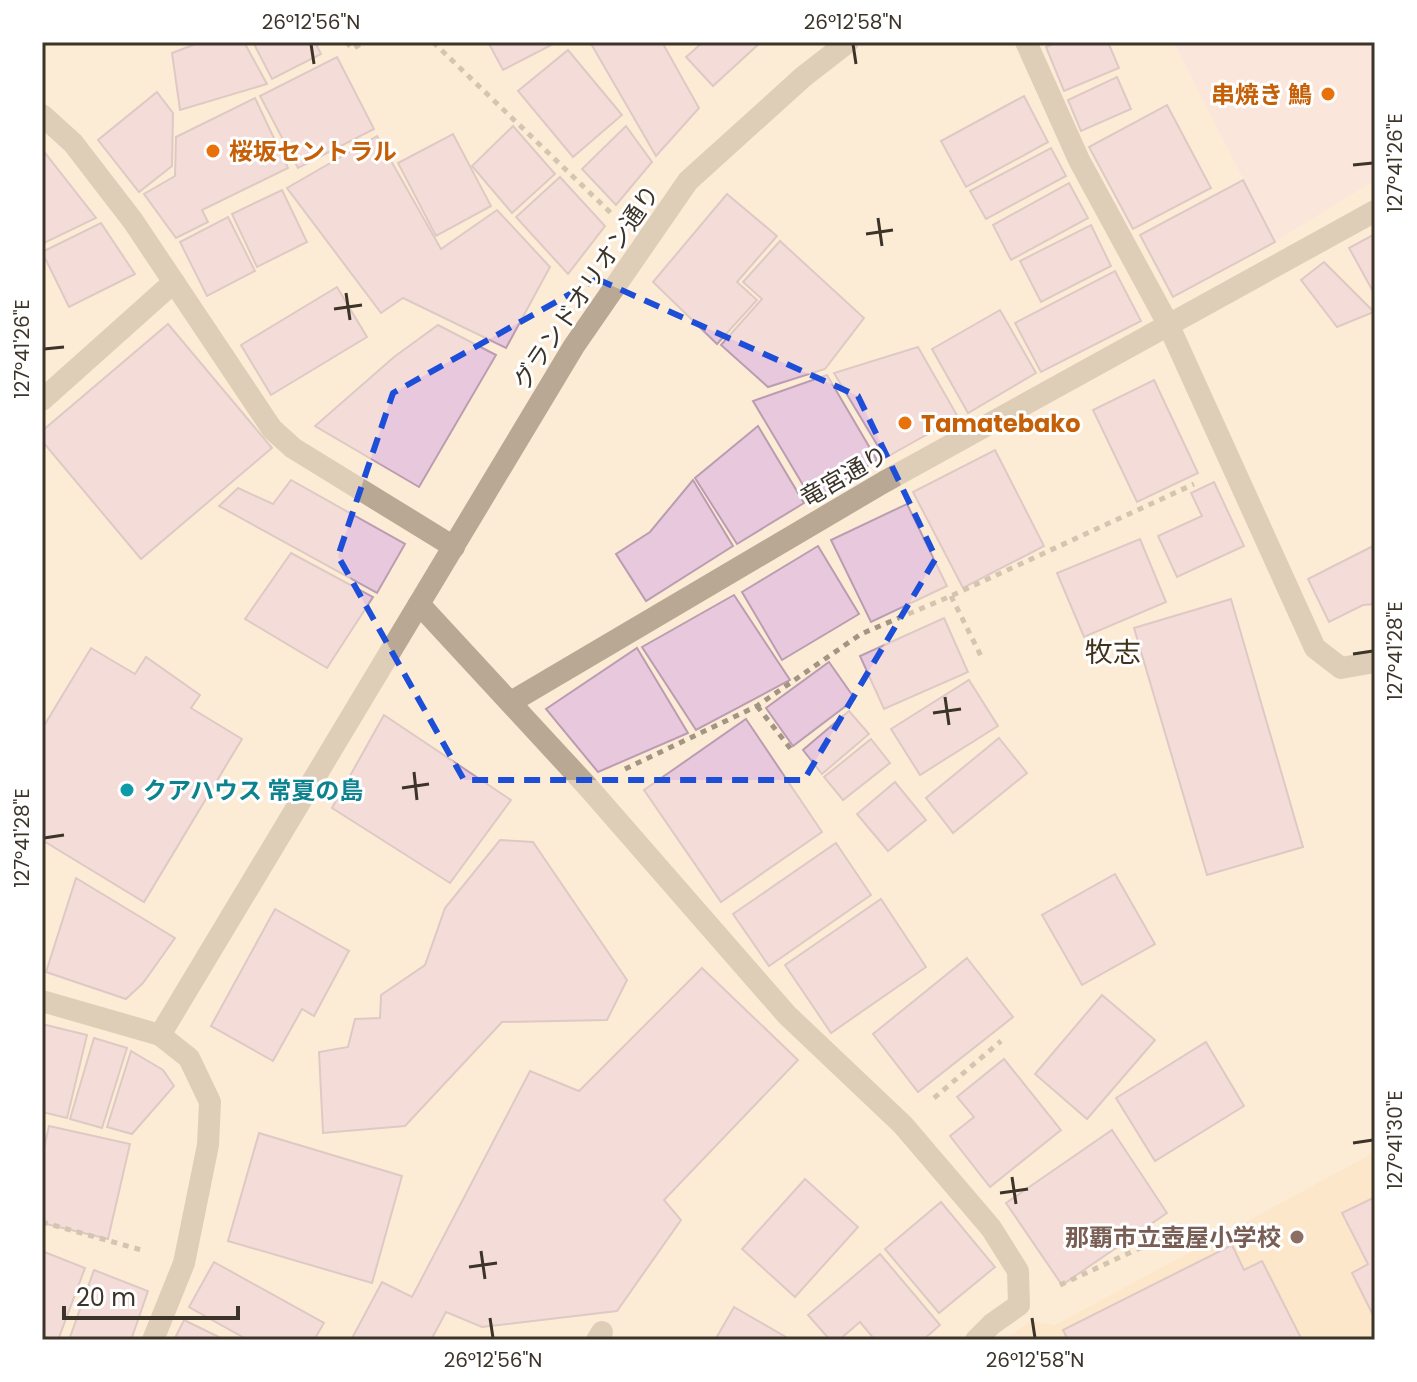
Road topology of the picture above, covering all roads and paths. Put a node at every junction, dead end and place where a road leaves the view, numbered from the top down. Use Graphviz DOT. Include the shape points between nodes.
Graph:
graph roads {
  1 [pos="346,42"];
  2 [pos="363,42"];
  3 [pos="433,42"];
  4 [pos="848,42"];
  5 [pos="1026,42"];
  6 [pos="42,115"];
  7 [pos="1375,211"];
  8 [pos="643,245"];
  9 [pos="174,282"];
  10 [pos="1168,324"];
  11 [pos="42,400"];
  12 [pos="1233,466"];
  13 [pos="454,547"];
  14 [pos="951,596"];
  15 [pos="419,604"];
  16 [pos="983,660"];
  17 [pos="1375,662"];
  18 [pos="511,702"];
  19 [pos="757,706"];
  20 [pos="794,753"];
  21 [pos="588,787"];
  22 [pos="42,1001"];
  23 [pos="160,1035"];
  24 [pos="1001,1041"];
  25 [pos="903,1125"];
  26 [pos="42,1222"];
  27 [pos="1179,1230"];
  28 [pos="184,1263"];
  29 [pos="1019,1305"];
  30 [pos="153,1340"];
  31 [pos="976,1340"];
  1 -- 2 [label="path" via="353,49"];
  3 -- 8 [label="path"];
  4 -- 8 [label="street, グランドオリオン通り" via="688,181"];
  5 -- 10 [label="street" via="1079,160"];
  6 -- 9 [label="street" via="73,143"];
  7 -- 10 [label="street, 竜宮通り"];
  8 -- 13 [label="street, グランドオリオン通り" via="574,346"];
  9 -- 11 [label="street"];
  9 -- 13 [label="street" via="272,429 293,448"];
  10 -- 12 [label="street"];
  10 -- 18 [label="street, 竜宮通り" via="884,482"];
  12 -- 14 [label="path"];
  12 -- 17 [label="street" via="1315,648 1341,668"];
  13 -- 15 [label="street, グランドオリオン通り"];
  14 -- 16 [label="path"];
  14 -- 19 [label="path" via="861,634"];
  15 -- 18 [label="street"];
  15 -- 23 [label="street, グランドオリオン通り"];
  18 -- 21 [label="street"];
  19 -- 20 [label="path"];
  19 -- 21 [label="path"];
  21 -- 25 [label="street" via="787,1015"];
  22 -- 23 [label="street"];
  23 -- 28 [label="street" via="189,1058 210,1102 208,1145"];
  24 -- 25 [label="path"];
  25 -- 29 [label="street" via="991,1228 1018,1271"];
  26 -- 28 [label="path"];
  27 -- 29 [label="path"];
  28 -- 30 [label="street"];
  29 -- 31 [label="street"];
}
